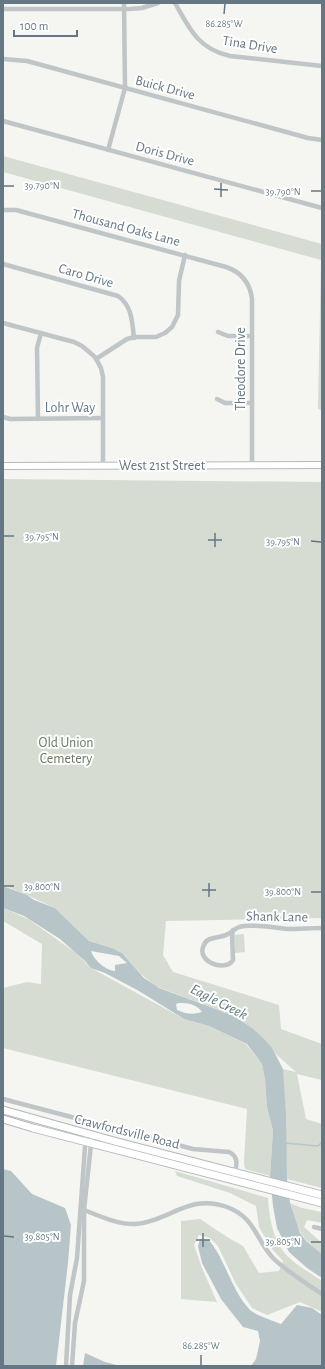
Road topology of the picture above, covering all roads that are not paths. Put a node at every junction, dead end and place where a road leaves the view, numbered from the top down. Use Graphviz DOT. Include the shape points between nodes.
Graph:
graph roads {
  1 [pos="124,3"];
  2 [pos="158,3"];
  3 [pos="175,3"];
  4 [pos="3,9"];
  5 [pos="124,9"];
  6 [pos="3,59"];
  7 [pos="322,66"];
  8 [pos="125,88"];
  9 [pos="3,121"];
  10 [pos="322,140"];
  11 [pos="108,150"];
  12 [pos="322,208"];
  13 [pos="3,210"];
  14 [pos="185,255"];
  15 [pos="3,264"];
  16 [pos="241,276"];
  17 [pos="3,323"];
  18 [pos="218,332"];
  19 [pos="41,333"];
  20 [pos="252,336"];
  21 [pos="134,338"];
  22 [pos="96,359"];
  23 [pos="217,399"];
  24 [pos="252,403"];
  25 [pos="3,417"];
  26 [pos="103,418"];
  27 [pos="38,419"];
  28 [pos="3,466"];
  29 [pos="103,466"];
  30 [pos="252,466"];
  31 [pos="322,466"];
  32 [pos="322,928"];
  33 [pos="233,930"];
  34 [pos="3,1099"];
  35 [pos="3,1110"];
  36 [pos="3,1119"];
  37 [pos="89,1134"];
  38 [pos="88,1142"];
  39 [pos="234,1176"];
  40 [pos="322,1195"];
  41 [pos="322,1203"];
  42 [pos="83,1209"];
  43 [pos="314,1227"];
  44 [pos="322,1229"];
  45 [pos="322,1294"];
  46 [pos="66,1366"];
  47 [pos="72,1366"];
  1 -- 5 [label="street"];
  2 -- 5 [label="street" via="142,8"];
  3 -- 7 [label="street, Tina Drive" via="195,36 207,47 219,53"];
  4 -- 5 [label="street"];
  5 -- 8 [label="street"];
  6 -- 8 [label="street, Buick Drive" via="27,61"];
  8 -- 10 [label="street, Buick Drive"];
  8 -- 11 [label="street"];
  9 -- 11 [label="street, Doris Drive"];
  11 -- 12 [label="street, Doris Drive"];
  13 -- 14 [label="street, Thousand Oaks Lane" via="16,210"];
  14 -- 16 [label="street, Thousand Oaks Lane" via="228,267"];
  14 -- 21 [label="street" via="179,281 178,315 173,326 166,333 156,337"];
  15 -- 21 [label="street, Caro Drive" via="118,296 125,302 132,316"];
  16 -- 20 [label="street, Theodore Drive" via="252,296"];
  17 -- 19 [label="street"];
  18 -- 20 [label="street" via="228,336"];
  19 -- 22 [label="street" via="82,346"];
  19 -- 27 [label="street" via="37,348"];
  20 -- 24 [label="street, Theodore Drive"];
  21 -- 22 [label="street" via="121,342"];
  22 -- 26 [label="street" via="103,375"];
  23 -- 24 [label="street" via="225,403"];
  24 -- 30 [label="street, Theodore Drive"];
  25 -- 27 [label="street, Lohr Way"];
  26 -- 27 [label="street, Lohr Way"];
  26 -- 29 [label="street"];
  28 -- 29 [label="street, West 21st Street"];
  29 -- 30 [label="street, West 21st Street"];
  30 -- 31 [label="street, West 21st Street"];
  32 -- 33 [label="street, Shank Lane" via="254,926"];
  33 -- 33 [label="street, Shank Lane" via="229,934 206,941 203,956 220,965 231,963"];
  34 -- 39 [label="street, Crawfordsville Road" via="193,1149 230,1152 234,1155 237,1165"];
  35 -- 37 [label="main road, Crawfordsville Road"];
  36 -- 38 [label="main road, Crawfordsville Road"];
  37 -- 38 [label="street"];
  37 -- 39 [label="main road, Crawfordsville Road"];
  38 -- 39 [label="main road, Crawfordsville Road"];
  38 -- 42 [label="street"];
  39 -- 40 [label="main road, Crawfordsville Road" via="259,1178"];
  39 -- 41 [label="main road, Crawfordsville Road" via="259,1186"];
  42 -- 45 [label="street" via="116,1222 133,1224 194,1204 211,1203 226,1207 249,1222 276,1261"];
  42 -- 46 [label="street" via="70,1295"];
  42 -- 47 [label="street" via="84,1281 75,1323"];
  43 -- 44 [label="street"];
}
